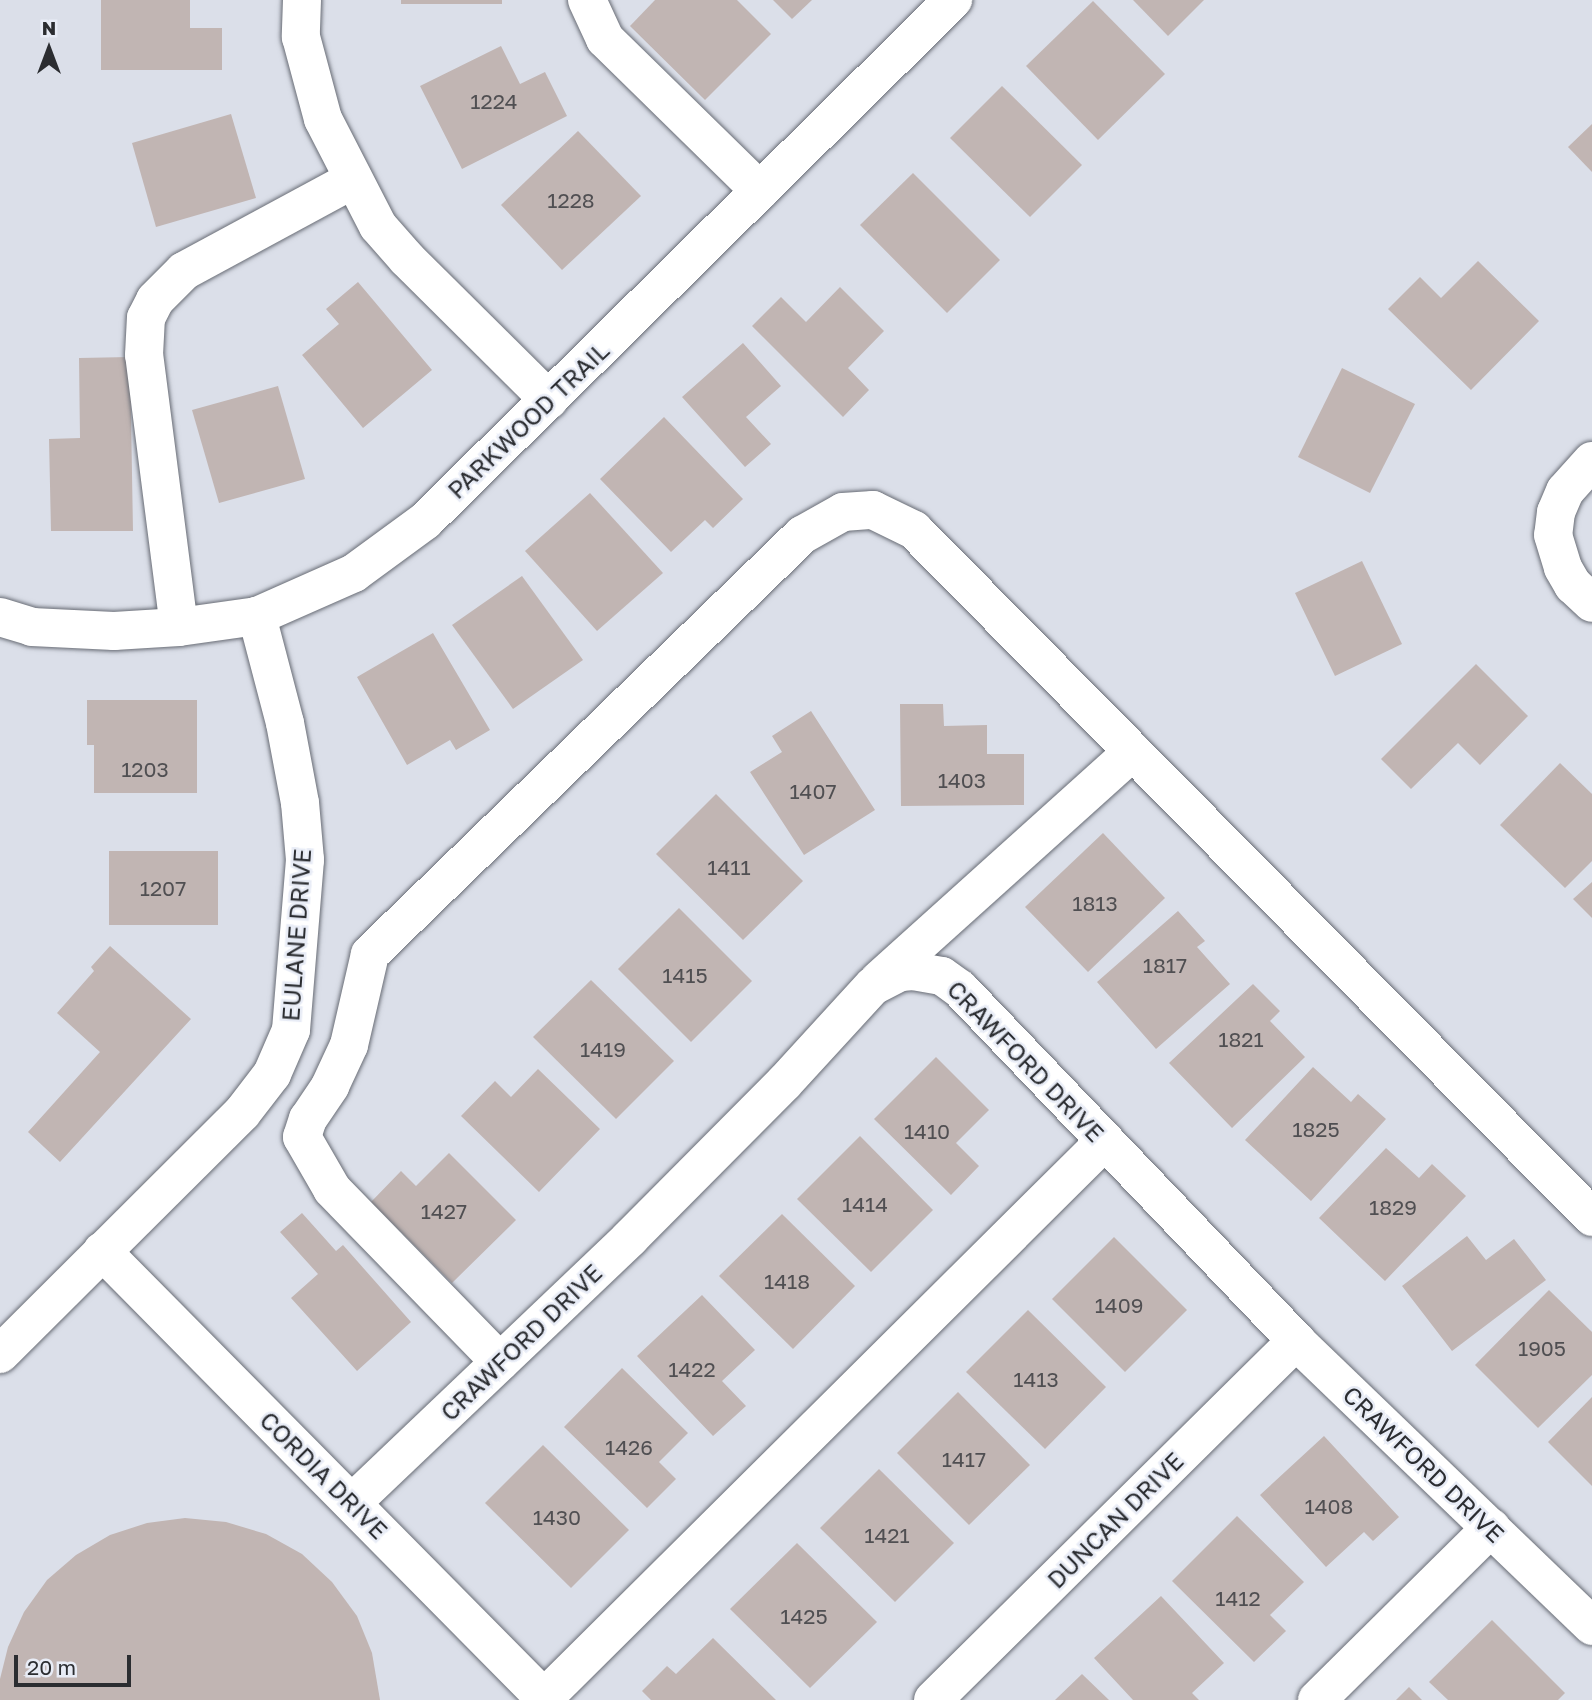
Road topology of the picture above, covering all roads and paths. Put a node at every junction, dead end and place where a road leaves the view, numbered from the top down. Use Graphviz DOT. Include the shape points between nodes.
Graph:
graph roads {
  1 [pos="302,0"];
  2 [pos="587,0"];
  3 [pos="953,0"];
  4 [pos="352,180"];
  5 [pos="760,191"];
  6 [pos="549,400"];
  7 [pos="1592,461"];
  8 [pos="1592,603"];
  9 [pos="257,616"];
  10 [pos="0,617"];
  11 [pos="179,627"];
  12 [pos="1132,752"];
  13 [pos="873,986"];
  14 [pos="1105,1141"];
  15 [pos="1592,1217"];
  16 [pos="102,1251"];
  17 [pos="1296,1340"];
  18 [pos="0,1354"];
  19 [pos="500,1362"];
  20 [pos="352,1503"];
  21 [pos="1491,1528"];
  22 [pos="1592,1626"];
  23 [pos="545,1699"];
  24 [pos="933,1700"];
  25 [pos="1317,1700"];
  1 -- 4 [label="street" via="301,37 311,83"];
  2 -- 5 [label="street" via="605,39"];
  3 -- 5 [label="street, PARKWOOD TRAIL"];
  4 -- 6 [label="street" via="379,226 407,259"];
  4 -- 11 [label="street" via="184,271 155,300 146,318 144,355"];
  5 -- 6 [label="street, PARKWOOD TRAIL"];
  6 -- 9 [label="street, PARKWOOD TRAIL" via="425,521 354,573"];
  7 -- 8 [label="street" via="1565,491 1553,535 1563,568"];
  9 -- 11 [label="street, PARKWOOD TRAIL"];
  9 -- 16 [label="street, EULANE DRIVE" via="300,803 304,860 291,1030 272,1074 242,1113"];
  10 -- 11 [label="street, PARKWOOD TRAIL" via="33,627 100,631"];
  12 -- 13 [label="street"];
  12 -- 15 [label="street"];
  12 -- 19 [label="street" via="914,530 873,510 843,512 802,535 370,954 349,1045 308,1119 302,1137 332,1189"];
  13 -- 14 [label="street, CRAWFORD DRIVE" via="901,972 942,976 960,989"];
  13 -- 19 [label="street, CRAWFORD DRIVE" via="764,1102"];
  14 -- 17 [label="street, CRAWFORD DRIVE"];
  14 -- 23 [label="street"];
  16 -- 18 [label="street, EULANE DRIVE"];
  16 -- 20 [label="street, CORDIA DRIVE"];
  17 -- 21 [label="street, CRAWFORD DRIVE"];
  17 -- 24 [label="street, DUNCAN DRIVE"];
  19 -- 20 [label="street, CRAWFORD DRIVE"];
  20 -- 23 [label="street, CORDIA DRIVE"];
  21 -- 22 [label="street, CRAWFORD DRIVE"];
  21 -- 25 [label="street"];
}
